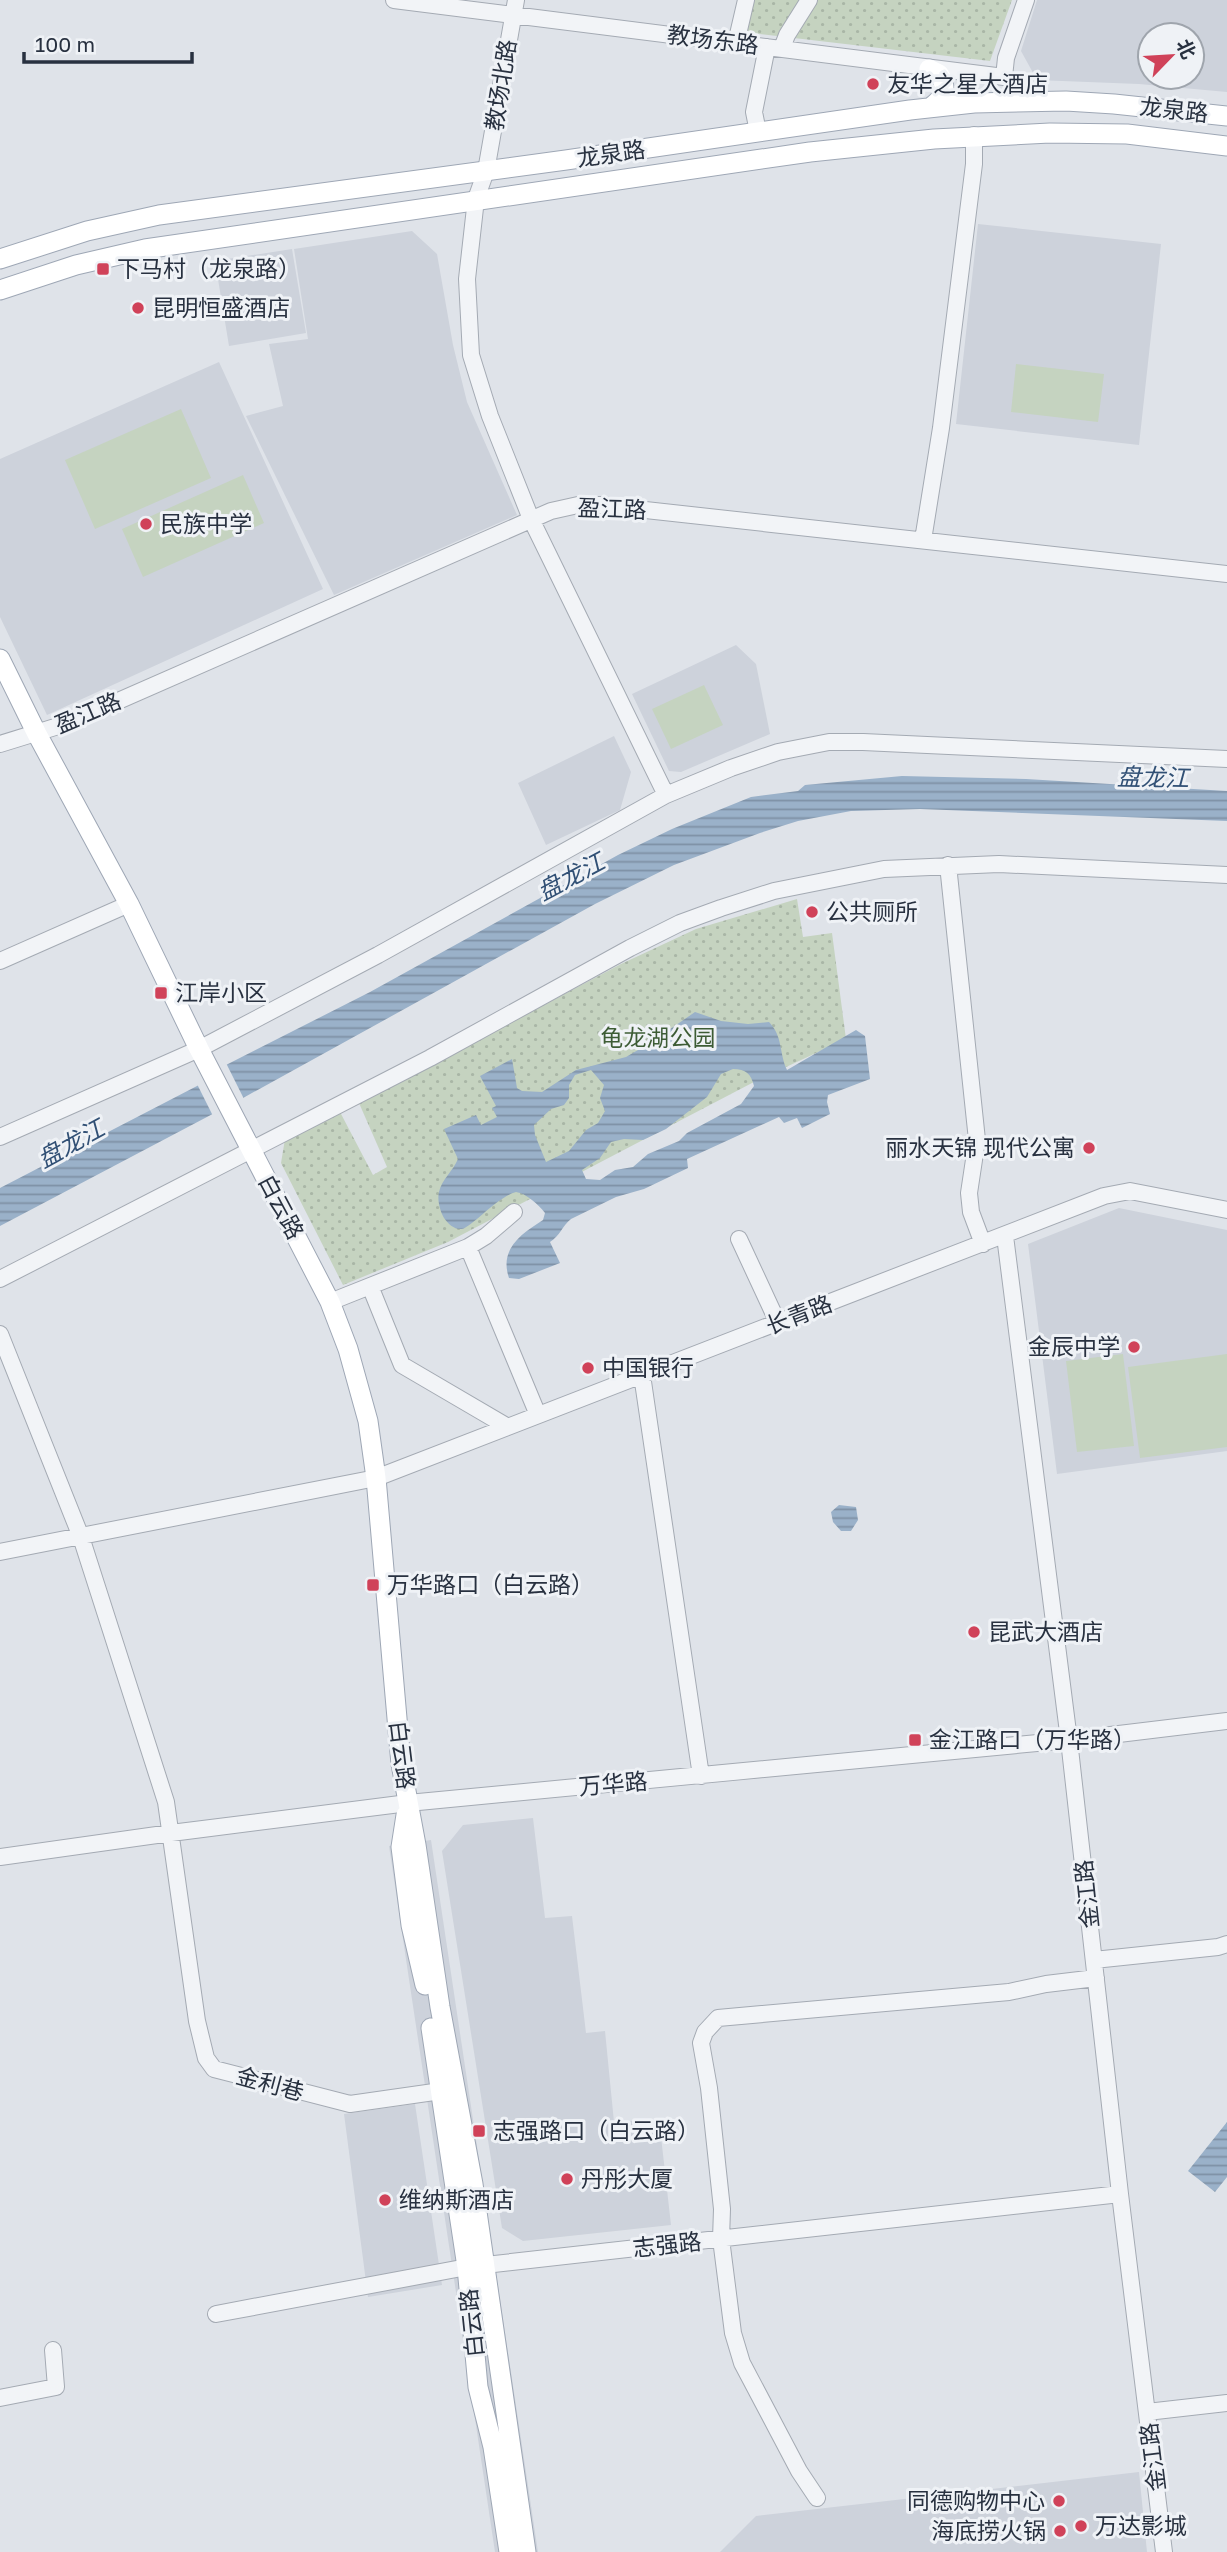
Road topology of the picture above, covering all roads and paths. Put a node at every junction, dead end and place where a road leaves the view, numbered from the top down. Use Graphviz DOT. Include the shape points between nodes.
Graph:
graph roads {
  1 [pos="394,0"];
  2 [pos="746,0"];
  3 [pos="808,0"];
  4 [pos="1026,0"];
  5 [pos="514,8"];
  6 [pos="736,43"];
  7 [pos="774,47"];
  8 [pos="929,69"];
  9 [pos="1004,77"];
  10 [pos="1016,102"];
  11 [pos="931,107"];
  12 [pos="1227,116"];
  13 [pos="758,132"];
  14 [pos="974,135"];
  15 [pos="1227,146"];
  16 [pos="486,171"];
  17 [pos="476,199"];
  18 [pos="0,258"];
  19 [pos="0,290"];
  20 [pos="531,519"];
  21 [pos="923,540"];
  22 [pos="1227,574"];
  23 [pos="0,659"];
  24 [pos="37,734"];
  25 [pos="0,744"];
  26 [pos="1227,758"];
  27 [pos="666,795"];
  28 [pos="948,865"];
  29 [pos="1227,875"];
  30 [pos="129,904"];
  31 [pos="0,961"];
  32 [pos="203,1058"];
  33 [pos="0,1137"];
  34 [pos="251,1152"];
  35 [pos="1227,1210"];
  36 [pos="514,1212"];
  37 [pos="1005,1236"];
  38 [pos="738,1239"];
  39 [pos="983,1244"];
  40 [pos="468,1247"];
  41 [pos="0,1279"];
  42 [pos="370,1286"];
  43 [pos="330,1301"];
  44 [pos="779,1323"];
  45 [pos="0,1334"];
  46 [pos="642,1375"];
  47 [pos="538,1415"];
  48 [pos="508,1427"];
  49 [pos="376,1478"];
  50 [pos="81,1537"];
  51 [pos="0,1552"];
  52 [pos="1227,1721"];
  53 [pos="1069,1740"];
  54 [pos="701,1776"];
  55 [pos="408,1803"];
  56 [pos="171,1833"];
  57 [pos="0,1857"];
  58 [pos="1227,1944"];
  59 [pos="1094,1960"];
  60 [pos="1096,1978"];
  61 [pos="441,2091"];
  62 [pos="1120,2194"];
  63 [pos="721,2239"];
  64 [pos="476,2266"];
  65 [pos="216,2314"];
  66 [pos="53,2350"];
  67 [pos="0,2398"];
  68 [pos="1227,2403"];
  69 [pos="1147,2412"];
  70 [pos="817,2498"];
  71 [pos="509,2552"];
  72 [pos="526,2552"];
  73 [pos="1164,2552"];
  1 -- 5 [label="street, 教场东路"];
  2 -- 6 [label="street"];
  3 -- 7 [label="street"];
  4 -- 9 [label="street"];
  5 -- 6 [label="street, 教场东路"];
  5 -- 16 [label="street, 教场北路"];
  6 -- 7 [label="street, 教场东路"];
  7 -- 8 [label="street, 教场东路"];
  7 -- 13 [label="street" via="754,112"];
  8 -- 9 [label="street, 教场东路"];
  8 -- 11 [label="main road" via="939,74 944,89 942,98"];
  9 -- 10 [label="street"];
  10 -- 11 [label="main road, 龙泉路"];
  10 -- 12 [label="main road, 龙泉路" via="1114,104"];
  11 -- 13 [label="main road, 龙泉路"];
  13 -- 16 [label="main road, 龙泉路"];
  14 -- 15 [label="main road, 龙泉路" via="1127,134"];
  14 -- 17 [label="main road, 龙泉路" via="810,152"];
  14 -- 21 [label="street" via="973,178"];
  16 -- 17 [label="street, 教场北路"];
  16 -- 18 [label="main road, 龙泉路" via="159,215"];
  17 -- 19 [label="main road, 龙泉路" via="145,249"];
  17 -- 20 [label="street, 教场北路" via="467,279 471,355"];
  20 -- 21 [label="street, 盈江路" via="578,505 600,505"];
  20 -- 24 [label="street, 盈江路"];
  20 -- 27 [label="street, 教场北路"];
  21 -- 22 [label="street, 盈江路"];
  23 -- 24 [label="main road, 白云路"];
  24 -- 25 [label="street, 盈江路"];
  24 -- 30 [label="main road, 白云路"];
  26 -- 27 [label="street" via="829,742 778,752"];
  27 -- 32 [label="street"];
  28 -- 29 [label="street"];
  28 -- 34 [label="street" via="884,869 824,880 774,891 680,923"];
  28 -- 39 [label="street" via="978,1140 969,1193"];
  30 -- 31 [label="street"];
  30 -- 32 [label="main road, 白云路"];
  32 -- 33 [label="street"];
  32 -- 34 [label="main road, 白云路"];
  34 -- 41 [label="street"];
  34 -- 43 [label="main road, 白云路"];
  35 -- 37 [label="street, 长青路" via="1130,1191 1104,1196"];
  36 -- 40 [label="street"];
  37 -- 39 [label="street, 长青路"];
  37 -- 53 [label="street, 金江路"];
  38 -- 44 [label="street"];
  39 -- 44 [label="street, 长青路"];
  40 -- 42 [label="street"];
  40 -- 47 [label="street"];
  42 -- 43 [label="street"];
  42 -- 48 [label="street" via="402,1365"];
  43 -- 49 [label="main road, 白云路" via="368,1422"];
  44 -- 46 [label="street, 长青路"];
  45 -- 50 [label="street"];
  46 -- 47 [label="street, 长青路"];
  46 -- 54 [label="street"];
  47 -- 48 [label="street, 长青路"];
  48 -- 49 [label="street, 长青路"];
  49 -- 50 [label="street, 长青路"];
  49 -- 55 [label="main road, 白云路"];
  50 -- 51 [label="street, 长青路"];
  50 -- 56 [label="street" via="166,1802"];
  52 -- 53 [label="street, 万华路"];
  53 -- 54 [label="street, 万华路"];
  53 -- 59 [label="street, 金江路"];
  54 -- 55 [label="street, 万华路"];
  55 -- 56 [label="street, 万华路"];
  55 -- 61 [label="main road, 白云路" via="401,1847"];
  55 -- 64 [label="main road, 白云路" via="473,2184"];
  56 -- 57 [label="street, 万华路"];
  56 -- 61 [label="street, 金利巷" via="197,2021 206,2058 214,2069 350,2104"];
  58 -- 59 [label="street"];
  59 -- 60 [label="street, 金江路"];
  60 -- 62 [label="street, 金江路"];
  60 -- 63 [label="street" via="1009,1992 718,2018 701,2043 722,2209"];
  61 -- 64 [label="main road, 白云路"];
  62 -- 63 [label="street, 志强路"];
  62 -- 69 [label="street, 金江路"];
  63 -- 64 [label="street, 志强路"];
  63 -- 70 [label="street" via="733,2333 742,2363"];
  64 -- 65 [label="street, 志强路"];
  64 -- 71 [label="main road, 白云路" via="478,2386 493,2447"];
  64 -- 72 [label="main road, 白云路"];
  66 -- 67 [label="street" via="56,2386"];
  68 -- 69 [label="street"];
  69 -- 73 [label="street, 金江路"];
}
